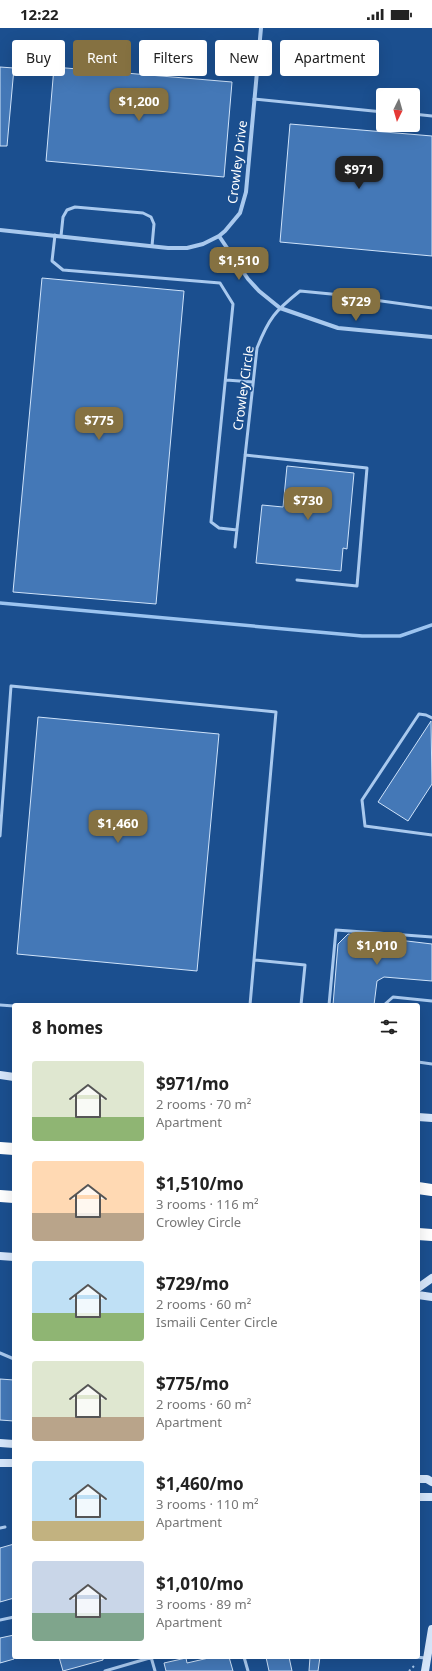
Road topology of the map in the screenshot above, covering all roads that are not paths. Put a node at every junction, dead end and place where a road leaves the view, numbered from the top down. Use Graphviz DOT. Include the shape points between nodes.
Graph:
graph roads {
  1 [pos="261,28"];
  2 [pos="254,99"];
  3 [pos="376,111"];
  4 [pos="420,115"];
  5 [pos="432,116"];
  6 [pos="0,230"];
  7 [pos="55,235"];
  8 [pos="61,236"];
  9 [pos="219,236"];
  10 [pos="152,246"];
  11 [pos="280,308"];
  12 [pos="432,308"];
  13 [pos="432,337"];
  14 [pos="226,380"];
  15 [pos="253,382"];
  16 [pos="245,455"];
  17 [pos="236,530"];
  18 [pos="235,547"];
  19 [pos="297,580"];
  20 [pos="432,718"];
  21 [pos="432,835"];
  22 [pos="0,836"];
  23 [pos="432,937"];
  24 [pos="255,960"];
  25 [pos="432,1001"];
  26 [pos="250,1003"];
  27 [pos="301,1003"];
  28 [pos="329,1003"];
  29 [pos="386,1003"];
  30 [pos="0,1005"];
  31 [pos="12,1006"];
  32 [pos="420,1062"];
  33 [pos="432,1064"];
  34 [pos="0,1075"];
  35 [pos="12,1076"];
  36 [pos="425,1118"];
  37 [pos="432,1123"];
  38 [pos="0,1148"];
  39 [pos="12,1149"];
  40 [pos="420,1188"];
  41 [pos="432,1190"];
  42 [pos="0,1196"];
  43 [pos="12,1197"];
  44 [pos="420,1234"];
  45 [pos="432,1235"];
  46 [pos="0,1256"];
  47 [pos="12,1257"];
  48 [pos="432,1278"];
  49 [pos="420,1287"];
  50 [pos="420,1295"];
  51 [pos="432,1297"];
  52 [pos="432,1302"];
  53 [pos="0,1353"];
  54 [pos="12,1358"];
  55 [pos="0,1443"];
  56 [pos="12,1444"];
  57 [pos="0,1463"];
  58 [pos="12,1464"];
  59 [pos="420,1479"];
  60 [pos="432,1482"];
  61 [pos="420,1497"];
  62 [pos="432,1497"];
  63 [pos="5,1527"];
  64 [pos="0,1528"];
  65 [pos="12,1617"];
  66 [pos="0,1620"];
  67 [pos="432,1629"];
  68 [pos="420,1657"];
  69 [pos="426,1658"];
  70 [pos="145,1659"];
  71 [pos="152,1659"];
  72 [pos="245,1659"];
  73 [pos="105,1671"];
  74 [pos="155,1671"];
  75 [pos="248,1671"];
  76 [pos="425,1671"];
  1 -- 2 [label="street, Crowley Drive"];
  2 -- 3 [label="lane"];
  2 -- 9 [label="street, Crowley Drive" via="246,192 240,213"];
  4 -- 5 [label="lane"];
  6 -- 7 [label="street, Crowley Drive"];
  7 -- 8 [label="street, Crowley Drive"];
  7 -- 14 [label="lane" via="52,261 63,270 220,283 234,304"];
  8 -- 10 [label="street, Crowley Drive"];
  8 -- 10 [label="lane" via="63,217 67,210 75,206 143,213 151,217 154,224"];
  9 -- 10 [label="street, Crowley Drive" via="188,248"];
  9 -- 11 [label="street" via="248,279"];
  11 -- 12 [label="lane, Crowley Circle" via="300,291"];
  11 -- 13 [label="street" via="338,328"];
  11 -- 15 [label="lane, Crowley Circle" via="267,324 257,348"];
  14 -- 15 [label="lane"];
  14 -- 17 [label="lane" via="211,522 219,528"];
  15 -- 16 [label="lane, Crowley Circle"];
  16 -- 17 [label="lane, Crowley Circle"];
  16 -- 19 [label="lane" via="367,468 357,586"];
  17 -- 18 [label="lane, Crowley Circle"];
  20 -- 21 [label="lane" via="420,714 362,800 365,826"];
  22 -- 24 [label="lane" via="11,686 276,712"];
  23 -- 28 [label="lane" via="336,930"];
  24 -- 26 [label="lane"];
  24 -- 27 [label="lane" via="305,965"];
  25 -- 29 [label="lane" via="393,997"];
  30 -- 31 [label="lane"];
  32 -- 33 [label="lane"];
  34 -- 35 [label="main road"];
  36 -- 37 [label="main road"];
  38 -- 39 [label="highway"];
  40 -- 41 [label="highway"];
  42 -- 43 [label="highway"];
  44 -- 45 [label="highway"];
  46 -- 47 [label="main road"];
  48 -- 49 [label="main road"];
  50 -- 51 [label="main road"];
  50 -- 52 [label="main road"];
  53 -- 54 [label="lane"];
  55 -- 56 [label="main road"];
  57 -- 58 [label="main road"];
  59 -- 60 [label="main road"];
  61 -- 62 [label="main road"];
  63 -- 64 [label="lane"];
  65 -- 66 [label="lane"];
  67 -- 69 [label="main road"];
  68 -- 69 [label="lane"];
  69 -- 76 [label="main road"];
  70 -- 73 [label="lane"];
  71 -- 74 [label="lane"];
  72 -- 75 [label="lane"];
}
